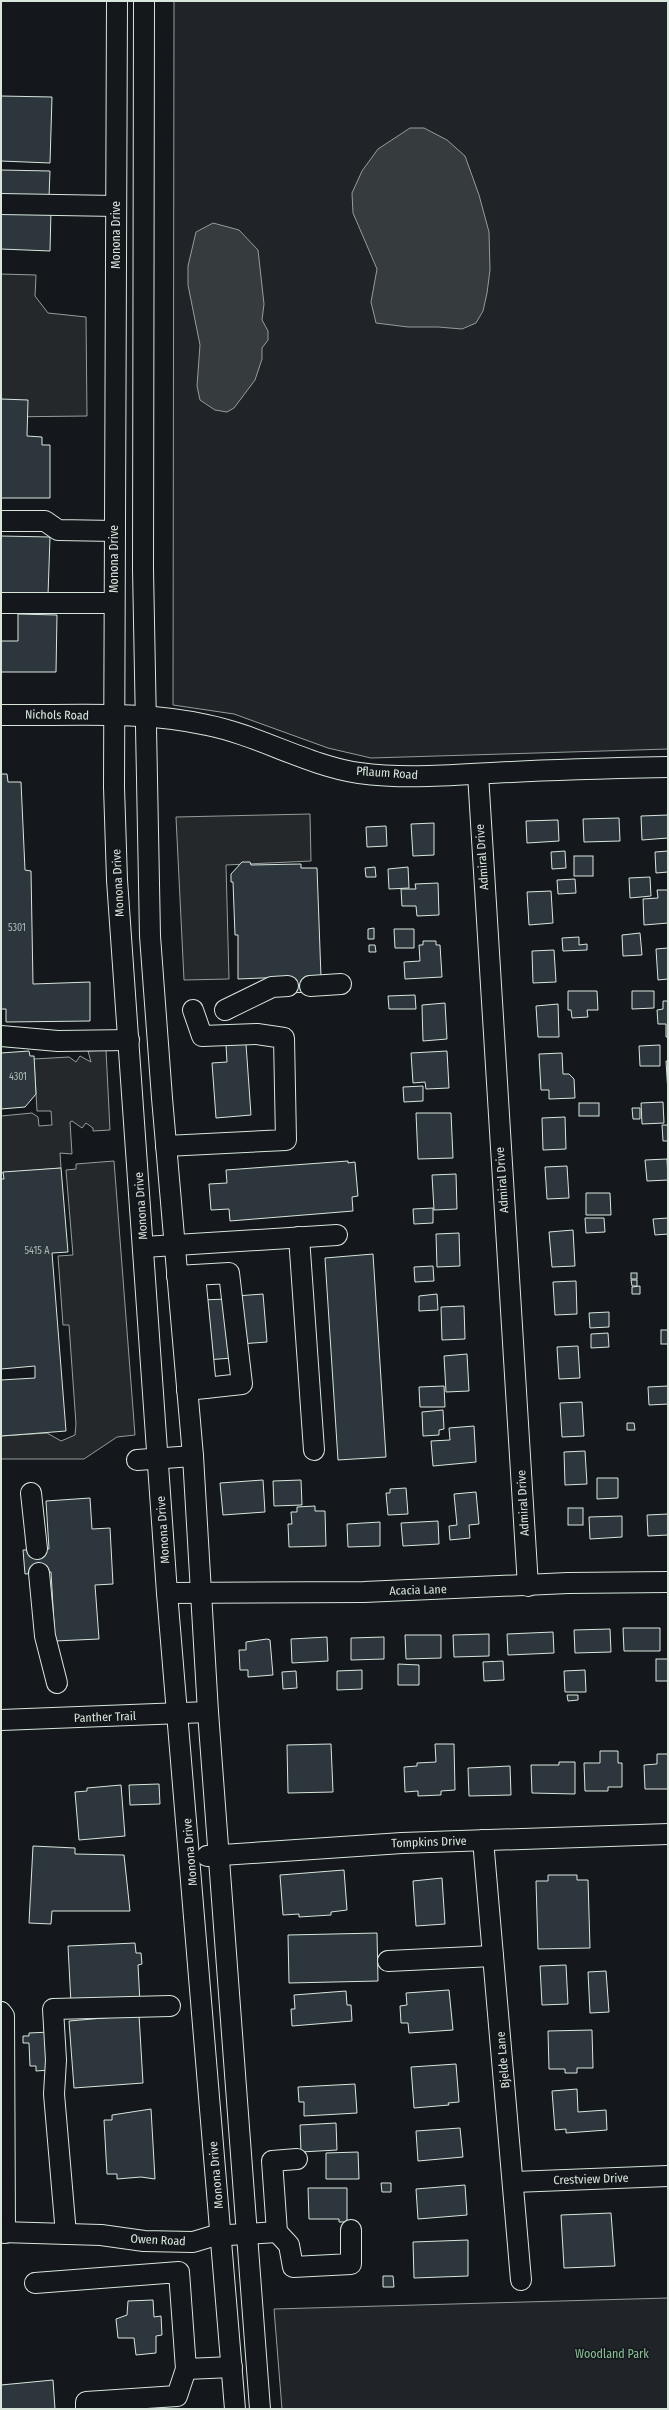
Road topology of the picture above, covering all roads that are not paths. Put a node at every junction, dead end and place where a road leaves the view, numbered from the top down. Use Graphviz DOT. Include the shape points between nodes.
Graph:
graph roads {
  1 [pos="117,1"];
  2 [pos="144,1"];
  3 [pos="1,204"];
  4 [pos="116,206"];
  5 [pos="1,521"];
  6 [pos="114,532"];
  7 [pos="1,603"];
  8 [pos="114,603"];
  9 [pos="1,715"];
  10 [pos="114,716"];
  11 [pos="144,716"];
  12 [pos="668,767"];
  13 [pos="478,774"];
  14 [pos="341,984"];
  15 [pos="288,986"];
  16 [pos="310,986"];
  17 [pos="193,1010"];
  18 [pos="225,1010"];
  19 [pos="1,1036"];
  20 [pos="129,1040"];
  21 [pos="166,1146"];
  22 [pos="338,1235"];
  23 [pos="299,1238"];
  24 [pos="174,1246"];
  25 [pos="144,1247"];
  26 [pos="186,1275"];
  27 [pos="197,1389"];
  28 [pos="314,1450"];
  29 [pos="193,1456"];
  30 [pos="158,1459"];
  31 [pos="137,1460"];
  32 [pos="31,1492"];
  33 [pos="36,1549"];
  34 [pos="39,1573"];
  35 [pos="668,1582"];
  36 [pos="528,1586"];
  37 [pos="167,1593"];
  38 [pos="202,1594"];
  39 [pos="57,1683"];
  40 [pos="208,1712"];
  41 [pos="178,1714"];
  42 [pos="1,1720"];
  43 [pos="668,1834"];
  44 [pos="483,1840"];
  45 [pos="191,1856"];
  46 [pos="220,1856"];
  47 [pos="493,1956"];
  48 [pos="388,1961"];
  49 [pos="170,2006"];
  50 [pos="1,2012"];
  51 [pos="297,2159"];
  52 [pos="668,2176"];
  53 [pos="2,2180"];
  54 [pos="514,2182"];
  55 [pos="351,2230"];
  56 [pos="3,2232"];
  57 [pos="277,2232"];
  58 [pos="248,2233"];
  59 [pos="66,2234"];
  60 [pos="217,2236"];
  61 [pos="521,2280"];
  62 [pos="35,2283"];
  63 [pos="232,2366"];
  64 [pos="186,2369"];
  65 [pos="86,2409"];
  66 [pos="235,2409"];
  67 [pos="260,2409"];
  1 -- 4 [label="street, Monona Drive"];
  2 -- 11 [label="street"];
  3 -- 4 [label="street"];
  4 -- 6 [label="street, Monona Drive"];
  5 -- 6 [label="street" via="45,521 58,530"];
  6 -- 8 [label="street, Monona Drive"];
  7 -- 8 [label="street"];
  8 -- 10 [label="street, Monona Drive"];
  9 -- 10 [label="street, Nichols Road"];
  10 -- 11 [label="street, Pflaum Road"];
  10 -- 20 [label="street, Monona Drive" via="117,880"];
  11 -- 13 [label="street, Pflaum Road" via="209,725 324,764 359,773"];
  11 -- 21 [label="street" via="150,936"];
  12 -- 13 [label="street, Pflaum Road"];
  13 -- 36 [label="street, Admiral Drive"];
  14 -- 16 [label="street"];
  15 -- 18 [label="street" via="272,987"];
  17 -- 21 [label="street" via="202,1036 257,1034 284,1038 286,1140"];
  19 -- 20 [label="street" via="58,1041"];
  20 -- 25 [label="street, Monona Drive"];
  21 -- 24 [label="street"];
  22 -- 23 [label="street"];
  23 -- 24 [label="street"];
  23 -- 28 [label="street"];
  24 -- 25 [label="street"];
  24 -- 26 [label="street"];
  25 -- 30 [label="street, Monona Drive"];
  26 -- 27 [label="street"];
  26 -- 27 [label="street" via="229,1273 242,1384"];
  27 -- 29 [label="street"];
  29 -- 30 [label="street"];
  29 -- 38 [label="street"];
  30 -- 31 [label="street"];
  30 -- 37 [label="street, Monona Drive"];
  32 -- 33 [label="street"];
  34 -- 39 [label="street" via="45,1636"];
  35 -- 36 [label="street, Acacia Lane"];
  36 -- 38 [label="street, Acacia Lane"];
  37 -- 38 [label="street, Acacia Lane"];
  37 -- 41 [label="street, Monona Drive"];
  38 -- 40 [label="street"];
  40 -- 41 [label="street, Panther Trail"];
  40 -- 46 [label="street"];
  41 -- 42 [label="street, Panther Trail"];
  41 -- 45 [label="street, Monona Drive"];
  43 -- 44 [label="street, Tompkins Drive"];
  44 -- 46 [label="street, Tompkins Drive" via="345,1846"];
  44 -- 47 [label="street, Bjelde Lane"];
  45 -- 46 [label="street, Tompkins Drive"];
  45 -- 60 [label="street, Monona Drive"];
  46 -- 58 [label="street"];
  47 -- 48 [label="street"];
  47 -- 54 [label="street, Bjelde Lane"];
  49 -- 59 [label="street" via="53,2009 56,2060 54,2094"];
  50 -- 53 [label="street" via="4,2016"];
  51 -- 57 [label="street" via="272,2161"];
  52 -- 54 [label="street, Crestview Drive"];
  53 -- 56 [label="street"];
  54 -- 61 [label="street, Bjelde Lane"];
  55 -- 57 [label="street" via="352,2264 293,2267 289,2245"];
  56 -- 59 [label="street, Owen Road"];
  57 -- 58 [label="street, Owen Road"];
  58 -- 60 [label="street, Owen Road"];
  58 -- 67 [label="street" via="249,2280"];
  59 -- 60 [label="street, Owen Road" via="101,2236 198,2230"];
  60 -- 63 [label="street, Monona Drive"];
  62 -- 64 [label="street" via="179,2272"];
  63 -- 64 [label="street"];
  63 -- 66 [label="street, Monona Drive"];
  64 -- 65 [label="street" via="177,2396 86,2402"];
}
